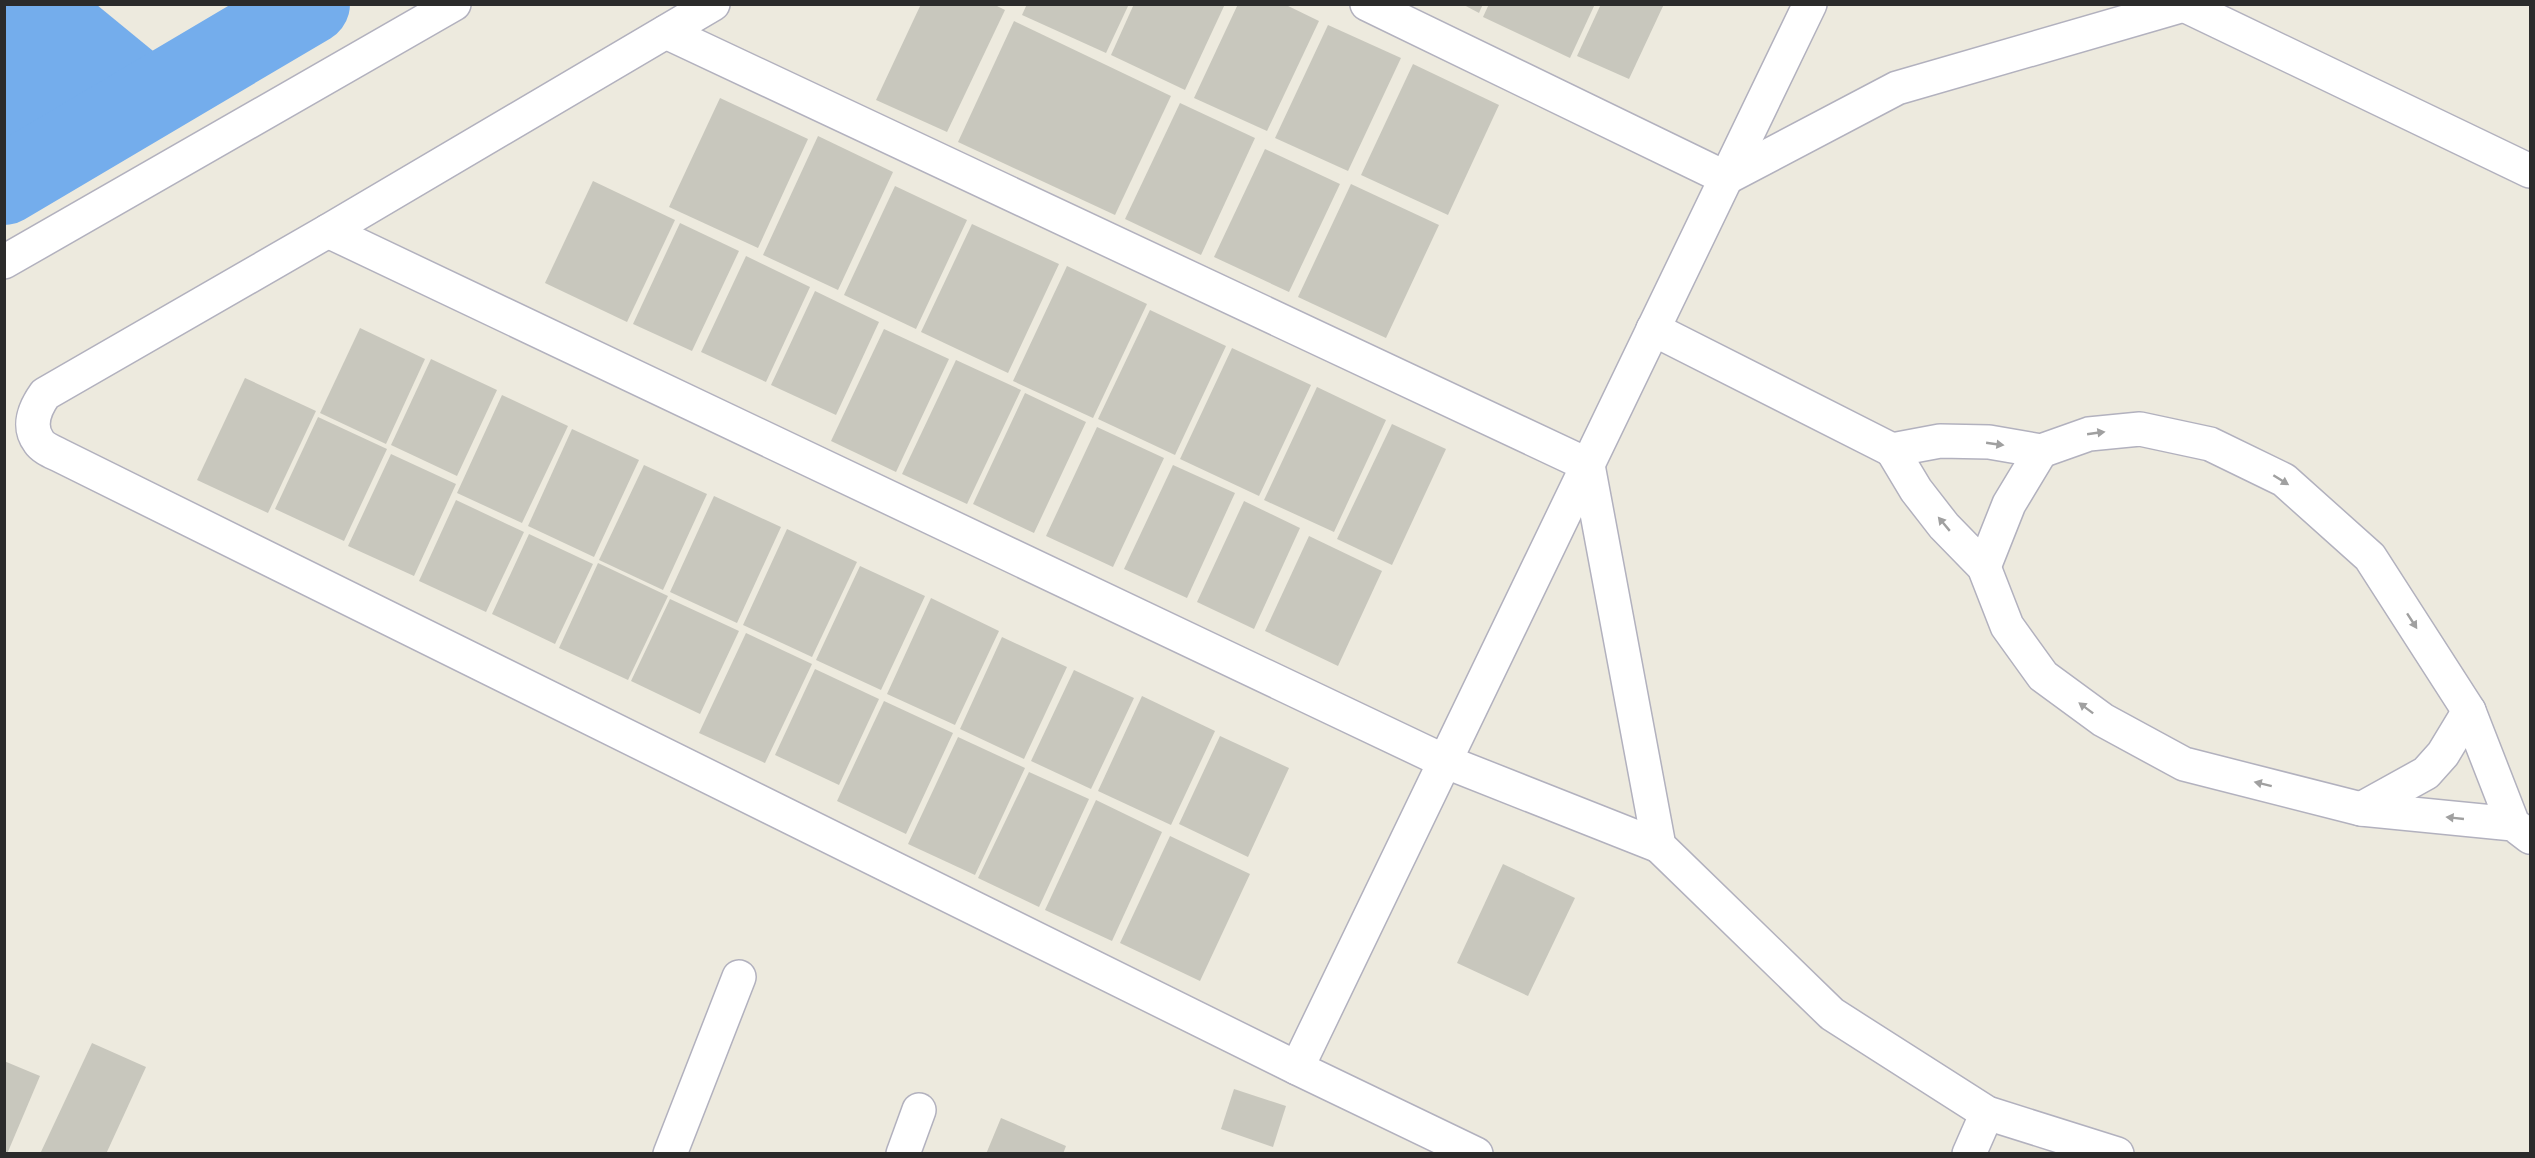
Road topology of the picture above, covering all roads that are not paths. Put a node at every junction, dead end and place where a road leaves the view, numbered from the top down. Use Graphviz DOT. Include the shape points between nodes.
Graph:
graph roads {
  1 [pos="454,4"];
  2 [pos="712,4"];
  3 [pos="1367,4"];
  4 [pos="1810,4"];
  5 [pos="2183,5"];
  6 [pos="666,32"];
  7 [pos="2530,172"];
  8 [pos="1726,178"];
  9 [pos="328,231"];
  10 [pos="4,262"];
  11 [pos="1653,329"];
  12 [pos="1892,450"];
  13 [pos="2041,451"];
  14 [pos="1588,465"];
  15 [pos="1984,567"];
  16 [pos="2469,711"];
  17 [pos="1444,761"];
  18 [pos="2361,808"];
  19 [pos="2522,830"];
  20 [pos="1659,846"];
  21 [pos="739,977"];
  22 [pos="1297,1068"];
  23 [pos="919,1110"];
  24 [pos="1987,1113"];
  25 [pos="670,1154"];
  26 [pos="903,1154"];
  27 [pos="1476,1154"];
  28 [pos="1969,1154"];
  29 [pos="2117,1154"];
  1 -- 10 [label="street"];
  2 -- 6 [label="street"];
  3 -- 8 [label="street"];
  4 -- 8 [label="street"];
  5 -- 7 [label="street"];
  5 -- 8 [label="street" via="1897,88"];
  6 -- 9 [label="street"];
  6 -- 14 [label="street"];
  8 -- 11 [label="street"];
  9 -- 17 [label="street"];
  9 -- 22 [label="street" via="45,394 34,409 32,426 39,443"];
  11 -- 12 [label="street"];
  11 -- 14 [label="street"];
  12 -- 13 [label="street, one-way" via="1940,441 1989,442"];
  15 -- 12 [label="street, one-way" via="1944,526"];
  13 -- 15 [label="street" via="2009,504"];
  13 -- 16 [label="street, one-way" via="2089,434 2140,429 2210,444 2284,480 2370,557"];
  14 -- 17 [label="street"];
  14 -- 20 [label="street"];
  18 -- 15 [label="street, one-way" via="2184,764 2103,720 2043,676 2007,626"];
  16 -- 18 [label="street" via="2427,773"];
  16 -- 19 [label="street"];
  17 -- 20 [label="street"];
  17 -- 22 [label="street"];
  19 -- 18 [label="street, one-way"];
  20 -- 24 [label="street" via="1832,1014"];
  21 -- 25 [label="street"];
  22 -- 27 [label="street"];
  23 -- 26 [label="street"];
  24 -- 28 [label="street"];
  24 -- 29 [label="street"];
}
